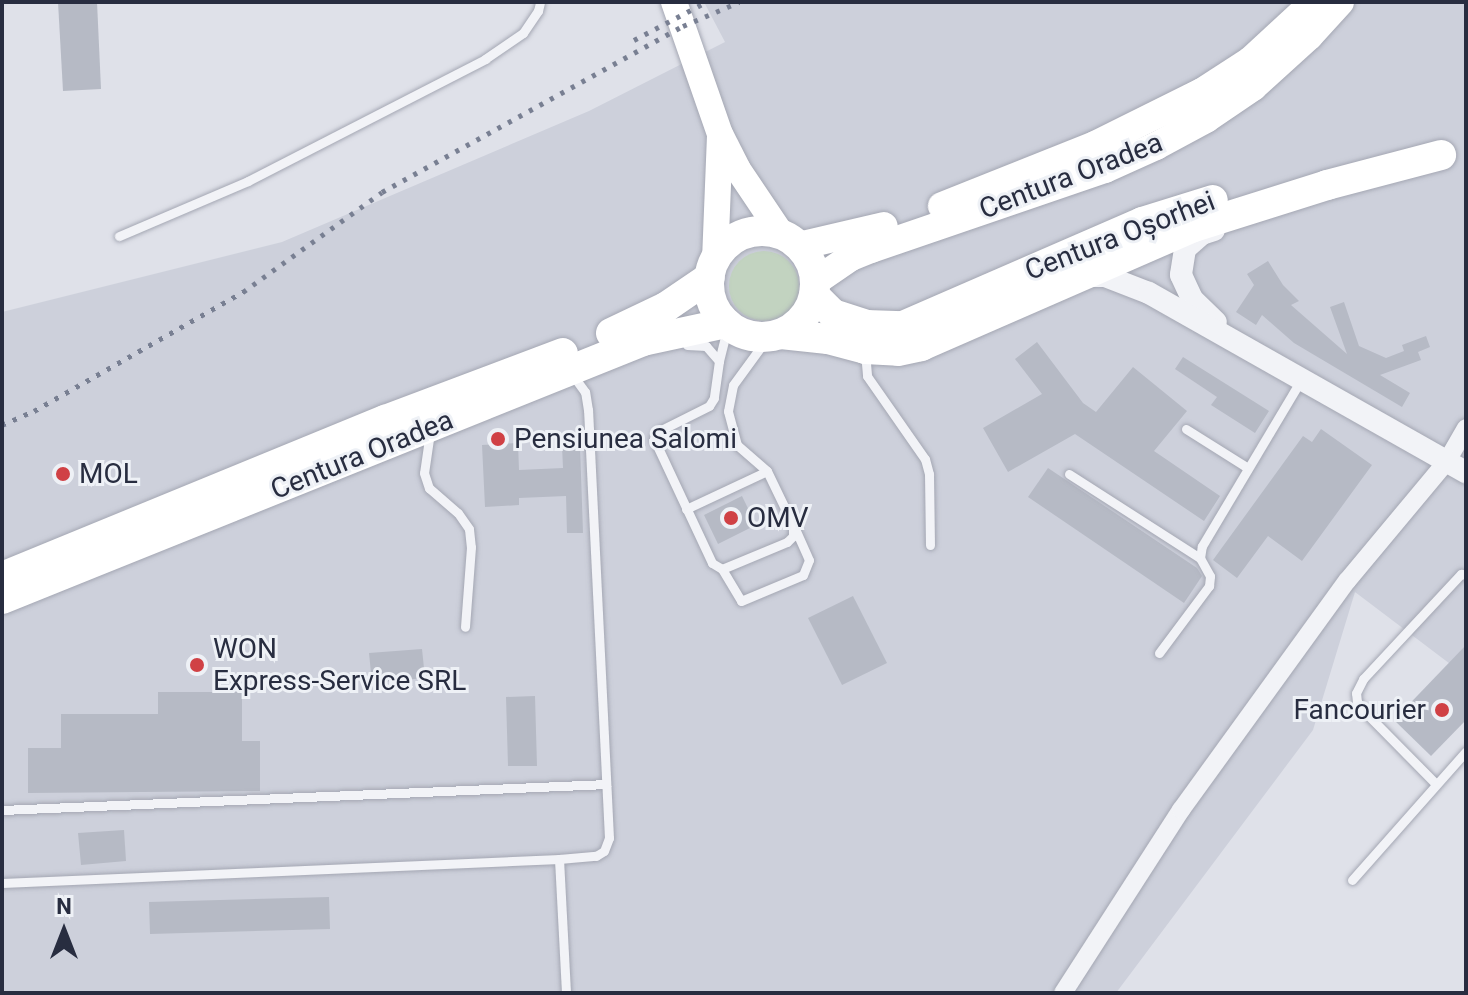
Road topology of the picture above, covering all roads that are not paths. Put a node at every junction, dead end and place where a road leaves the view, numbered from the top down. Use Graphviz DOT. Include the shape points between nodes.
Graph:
graph roads {
  1 [pos="540,2"];
  2 [pos="674,2"];
  3 [pos="1314,2"];
  4 [pos="1340,2"];
  5 [pos="720,134"];
  6 [pos="1453,153"];
  7 [pos="1392,169"];
  8 [pos="119,236"];
  9 [pos="791,240"];
  10 [pos="1112,260"];
  11 [pos="712,268"];
  12 [pos="1076,276"];
  13 [pos="1003,281"];
  14 [pos="815,288"];
  15 [pos="727,324"];
  16 [pos="1226,331"];
  17 [pos="774,335"];
  18 [pos="678,346"];
  19 [pos="865,349"];
  20 [pos="1265,357"];
  21 [pos="719,361"];
  22 [pos="1302,378"];
  23 [pos="582,381"];
  24 [pos="1466,428"];
  25 [pos="431,429"];
  26 [pos="1186,429"];
  27 [pos="1456,466"];
  28 [pos="1248,468"];
  29 [pos="767,471"];
  30 [pos="1069,474"];
  31 [pos="686,509"];
  32 [pos="793,525"];
  33 [pos="930,545"];
  34 [pos="1200,558"];
  35 [pos="722,569"];
  36 [pos="1466,575"];
  37 [pos="2,577"];
  38 [pos="2,599"];
  39 [pos="465,627"];
  40 [pos="1159,653"];
  41 [pos="1466,751"];
  42 [pos="606,784"];
  43 [pos="1436,784"];
  44 [pos="2,810"];
  45 [pos="559,859"];
  46 [pos="1352,880"];
  47 [pos="2,883"];
  48 [pos="566,993"];
  49 [pos="1063,993"];
  1 -- 8 [label="lane" via="523,33 485,59 248,181"];
  2 -- 5 [label="main road"];
  3 -- 9 [label="main road, Centura Oradea" via="1250,61 1148,121 862,234"];
  4 -- 14 [label="main road, Centura Oradea" via="1253,87 1206,119 1105,169 851,257"];
  5 -- 9 [label="main road" via="737,168"];
  5 -- 11 [label="main road"];
  6 -- 7 [label="highway, Centura Oșorhei"];
  6 -- 13 [label="highway, Centura Oșorhei" via="1382,156 1261,185 1142,222"];
  7 -- 10 [label="highway, Centura Oșorhei" via="1191,228"];
  7 -- 16 [label="street" via="1361,185 1202,234 1185,249 1181,275 1192,299"];
  9 -- 11 [label="highway" via="751,232 737,238"];
  9 -- 14 [label="highway" via="808,256"];
  10 -- 12 [label="highway, Centura Oșorhei"];
  10 -- 13 [label="street" via="1076,260 1024,282"];
  10 -- 16 [label="street"];
  11 -- 15 [label="highway" via="710,294"];
  11 -- 37 [label="highway, Centura Oradea" via="666,307 608,335"];
  12 -- 19 [label="highway, Centura Oșorhei" via="921,346"];
  12 -- 20 [label="street" via="1105,276 1149,293"];
  13 -- 14 [label="highway, Centura Oșorhei" via="903,326 866,325 833,314"];
  14 -- 17 [label="highway" via="811,306 794,327"];
  15 -- 17 [label="highway" via="752,336"];
  15 -- 21 [label="lane"];
  15 -- 23 [label="highway, Centura Oradea" via="658,336"];
  16 -- 20 [label="street"];
  17 -- 19 [label="highway, Centura Oșorhei" via="828,339"];
  17 -- 29 [label="lane" via="733,385 728,411 737,445"];
  18 -- 21 [label="lane" via="706,346"];
  19 -- 33 [label="lane" via="867,376 925,459"];
  20 -- 22 [label="street"];
  21 -- 31 [label="lane" via="709,406 657,432 654,439"];
  22 -- 27 [label="street"];
  22 -- 28 [label="lane"];
  23 -- 25 [label="highway, Centura Oradea"];
  23 -- 42 [label="lane"];
  24 -- 27 [label="street"];
  25 -- 38 [label="highway, Centura Oradea"];
  25 -- 39 [label="lane" via="424,473 429,488 469,529"];
  26 -- 28 [label="lane"];
  27 -- 49 [label="street" via="1347,581 1191,797"];
  28 -- 34 [label="lane"];
  29 -- 31 [label="lane"];
  29 -- 32 [label="lane"];
  30 -- 34 [label="lane"];
  31 -- 35 [label="lane" via="712,563"];
  32 -- 35 [label="lane" via="787,542"];
  32 -- 35 [label="lane" via="809,560 803,575 741,601"];
  34 -- 40 [label="lane" via="1210,576 1209,586"];
  36 -- 43 [label="lane" via="1461,574 1363,679 1356,693 1366,713"];
  41 -- 43 [label="lane"];
  42 -- 44 [label="lane"];
  42 -- 45 [label="lane" via="609,838 604,851"];
  43 -- 46 [label="lane"];
  45 -- 47 [label="lane"];
  45 -- 48 [label="lane"];
}
